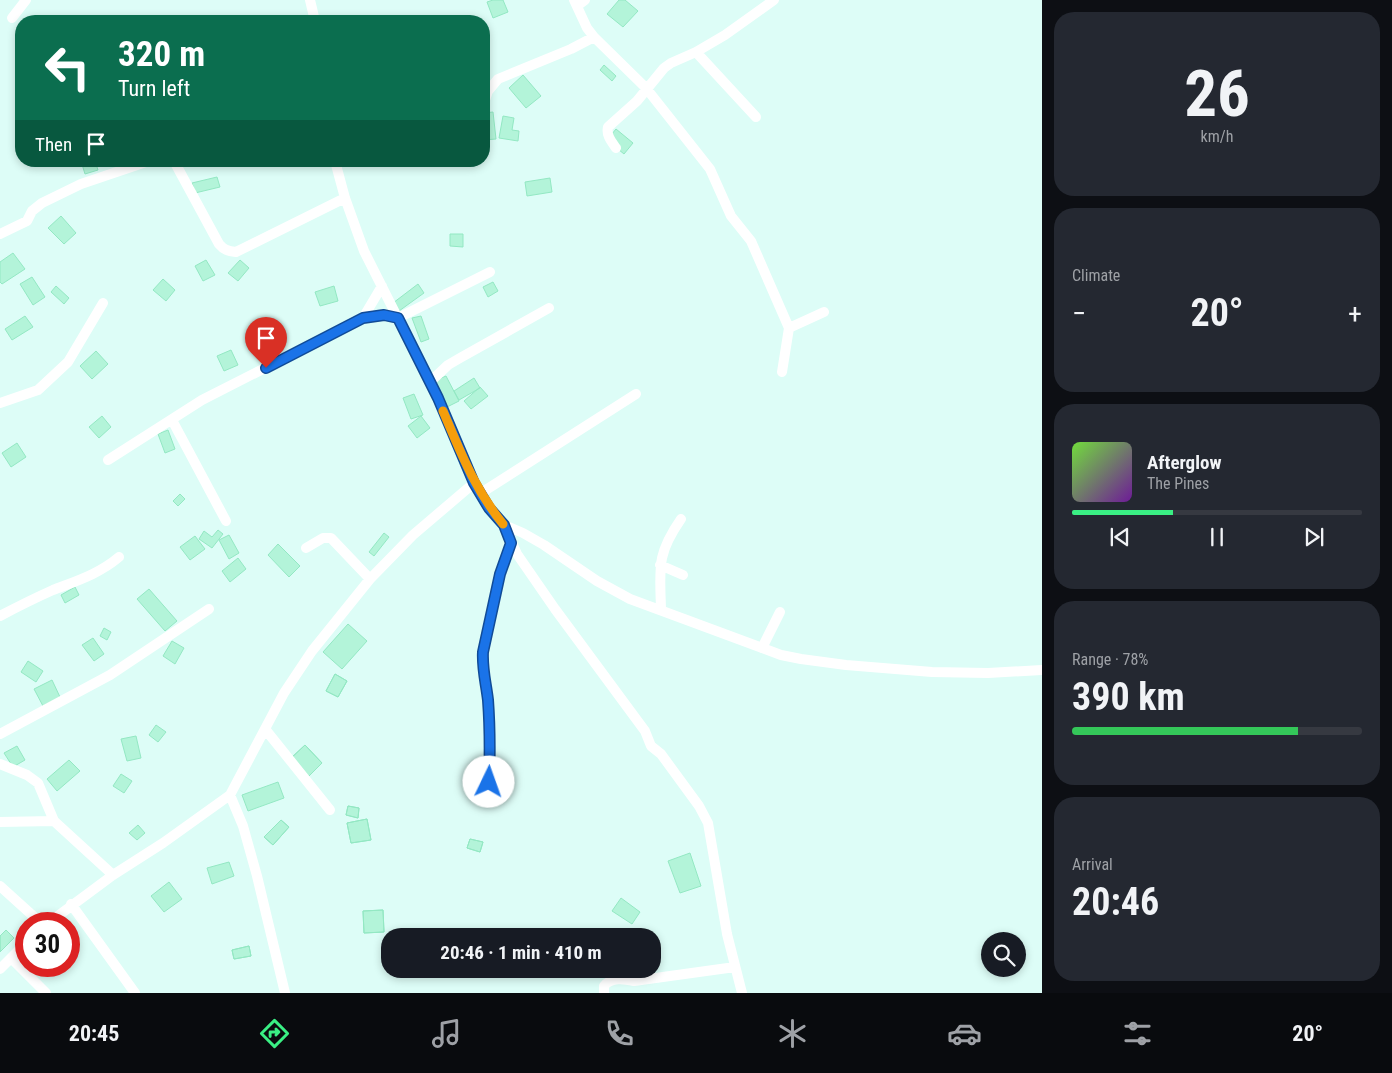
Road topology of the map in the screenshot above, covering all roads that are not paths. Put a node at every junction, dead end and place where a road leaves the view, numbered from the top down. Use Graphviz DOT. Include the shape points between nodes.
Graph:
graph roads {
  1 [pos="26,0"];
  2 [pos="310,0"];
  3 [pos="774,0"];
  4 [pos="579,2"];
  5 [pos="314,15"];
  6 [pos="12,18"];
  7 [pos="594,37"];
  8 [pos="696,52"];
  9 [pos="646,88"];
  10 [pos="490,89"];
  11 [pos="756,117"];
  12 [pos="616,148"];
  13 [pos="131,167"];
  14 [pos="177,167"];
  15 [pos="337,167"];
  16 [pos="345,198"];
  17 [pos="0,234"];
  18 [pos="490,272"];
  19 [pos="382,286"];
  20 [pos="103,303"];
  21 [pos="549,308"];
  22 [pos="824,312"];
  23 [pos="363,318"];
  24 [pos="398,318"];
  25 [pos="789,328"];
  26 [pos="782,372"];
  27 [pos="430,382"];
  28 [pos="636,394"];
  29 [pos="0,403"];
  30 [pos="172,420"];
  31 [pos="108,460"];
  32 [pos="474,483"];
  33 [pos="481,493"];
  34 [pos="680,519"];
  35 [pos="226,520"];
  36 [pos="504,525"];
  37 [pos="511,543"];
  38 [pos="306,548"];
  39 [pos="119,557"];
  40 [pos="660,565"];
  41 [pos="682,575"];
  42 [pos="370,578"];
  43 [pos="209,609"];
  44 [pos="661,610"];
  45 [pos="780,612"];
  46 [pos="0,616"];
  47 [pos="762,648"];
  48 [pos="1042,670"];
  49 [pos="265,729"];
  50 [pos="0,734"];
  51 [pos="0,764"];
  52 [pos="489,782"];
  53 [pos="230,795"];
  54 [pos="330,810"];
  55 [pos="54,821"];
  56 [pos="0,822"];
  57 [pos="113,875"];
  58 [pos="0,886"];
  59 [pos="71,904"];
  60 [pos="29,912"];
  61 [pos="61,912"];
  62 [pos="15,954"];
  63 [pos="11,958"];
  64 [pos="735,967"];
  65 [pos="0,969"];
  66 [pos="46,993"];
  67 [pos="135,993"];
  68 [pos="285,993"];
  69 [pos="604,993"];
  70 [pos="742,993"];
  1 -- 6 [label="street"];
  2 -- 5 [label="street"];
  3 -- 8 [label="street"];
  4 -- 7 [label="street" via="587,28"];
  7 -- 9 [label="street"];
  7 -- 10 [label="street" via="498,79"];
  8 -- 9 [label="street" via="671,63"];
  8 -- 11 [label="street"];
  9 -- 12 [label="street" via="637,102 608,127 608,136"];
  9 -- 25 [label="street" via="710,169 731,216 751,241"];
  13 -- 17 [label="street" via="81,184 42,203 32,211 27,221"];
  14 -- 16 [label="street" via="219,244 229,251 236,252"];
  15 -- 16 [label="street"];
  16 -- 19 [label="street" via="364,250"];
  18 -- 24 [label="street"];
  19 -- 23 [label="street"];
  19 -- 24 [label="street"];
  20 -- 29 [label="street" via="68,362 38,390"];
  21 -- 27 [label="street" via="454,362"];
  22 -- 25 [label="street"];
  23 -- 24 [label="street" via="384,315"];
  23 -- 30 [label="street" via="202,400"];
  24 -- 27 [label="street"];
  25 -- 26 [label="street"];
  27 -- 32 [label="street"];
  28 -- 33 [label="street"];
  30 -- 31 [label="street"];
  30 -- 35 [label="street"];
  32 -- 33 [label="street"];
  32 -- 42 [label="street" via="413,535"];
  33 -- 36 [label="street"];
  34 -- 40 [label="street" via="667,540"];
  36 -- 37 [label="street"];
  36 -- 44 [label="street" via="544,545 630,599"];
  37 -- 52 [label="street" via="500,574 482,666 488,698"];
  37 -- 64 [label="street" via="645,731 652,746 704,814"];
  38 -- 42 [label="street" via="323,538 331,538"];
  39 -- 46 [label="street" via="94,575"];
  40 -- 41 [label="street"];
  40 -- 44 [label="street"];
  42 -- 49 [label="street" via="312,651"];
  43 -- 50 [label="street" via="110,675"];
  44 -- 47 [label="street"];
  45 -- 47 [label="street"];
  47 -- 48 [label="street" via="801,659 932,672"];
  49 -- 53 [label="street"];
  49 -- 54 [label="street"];
  51 -- 55 [label="street" via="27,774 38,783"];
  53 -- 57 [label="street"];
  53 -- 68 [label="street" via="258,876"];
  55 -- 56 [label="street"];
  55 -- 57 [label="street"];
  57 -- 59 [label="street"];
  58 -- 60 [label="street"];
  59 -- 61 [label="street"];
  59 -- 67 [label="street"];
  62 -- 63 [label="street"];
  63 -- 65 [label="street"];
  63 -- 66 [label="street"];
  64 -- 69 [label="street" via="634,981 608,981"];
  64 -- 70 [label="street"];
}
